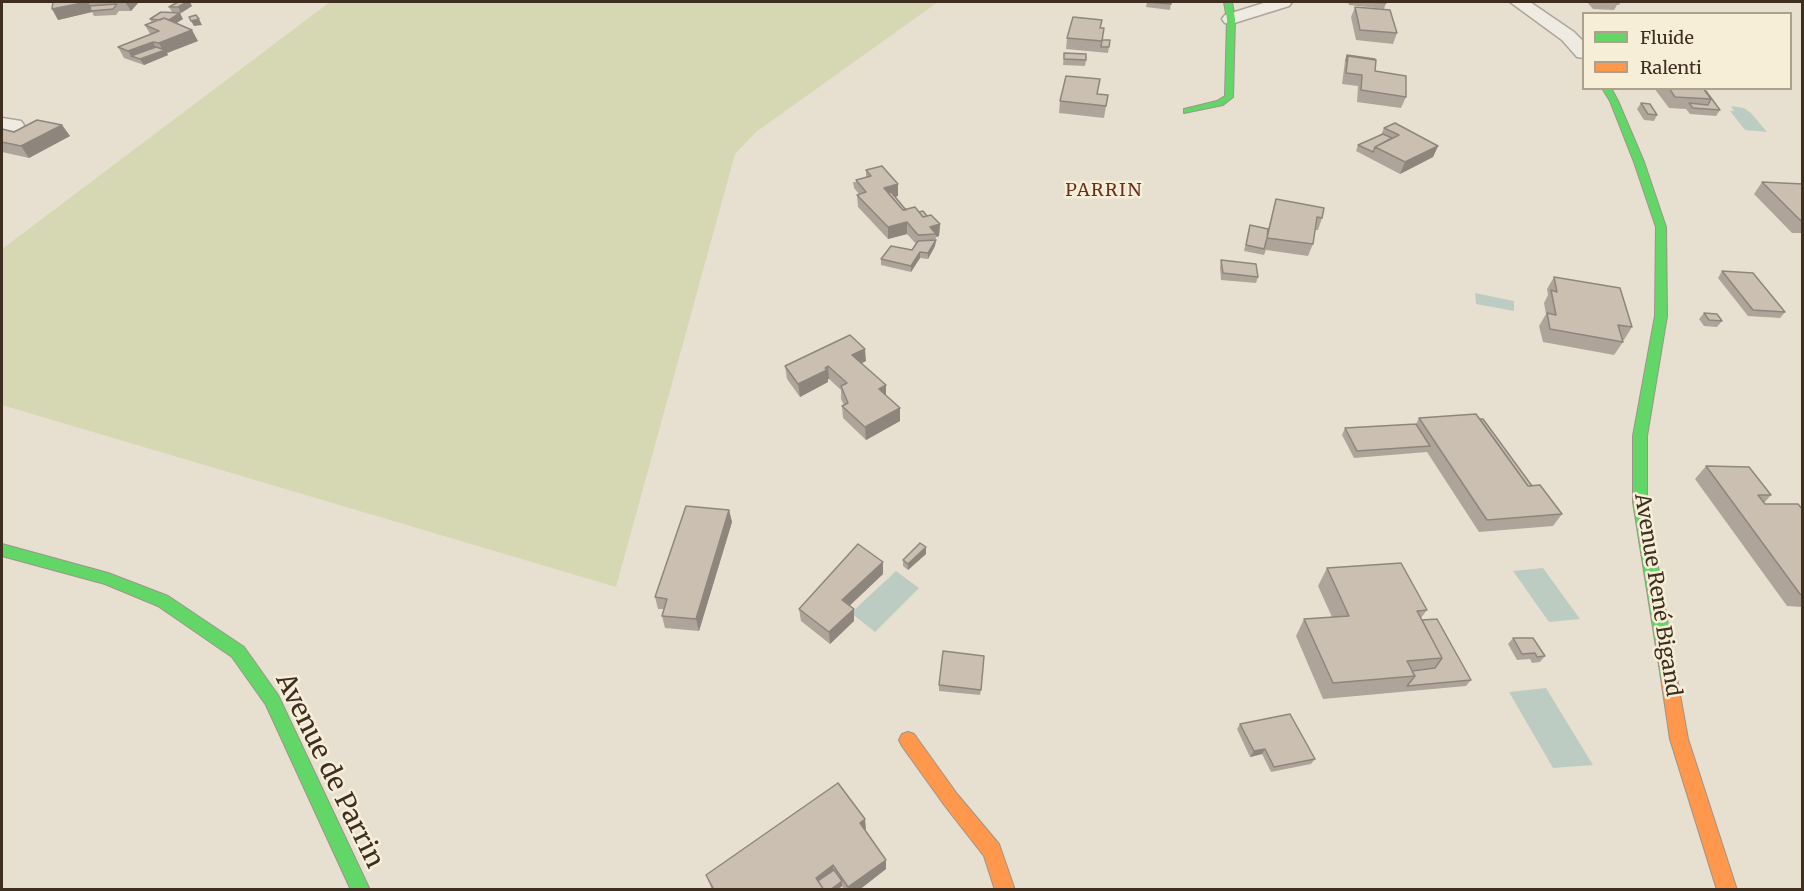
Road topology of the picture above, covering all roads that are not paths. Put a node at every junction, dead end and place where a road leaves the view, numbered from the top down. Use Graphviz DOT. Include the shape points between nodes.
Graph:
graph roads {
  1 [pos="1283,2"];
  2 [pos="1519,2"];
  3 [pos="1229,10"];
  4 [pos="1582,51"];
  5 [pos="1607,90"];
  6 [pos="1187,111"];
  7 [pos="2,550"];
  8 [pos="908,740"];
  9 [pos="361,890"];
  10 [pos="1005,890"];
  11 [pos="1727,890"];
  1 -- 3 [label="street"];
  2 -- 4 [label="street" via="1568,36"];
  3 -- 6 [label="street" via="1229,97"];
  5 -- 11 [label="street, Avenue René Bigand" via="1639,162 1661,227 1661,316 1640,436 1640,502 1679,739"];
  7 -- 9 [label="street, Avenue de Parrin" via="108,579 163,601 238,652 272,700"];
  8 -- 10 [label="street" via="992,851"];
}
